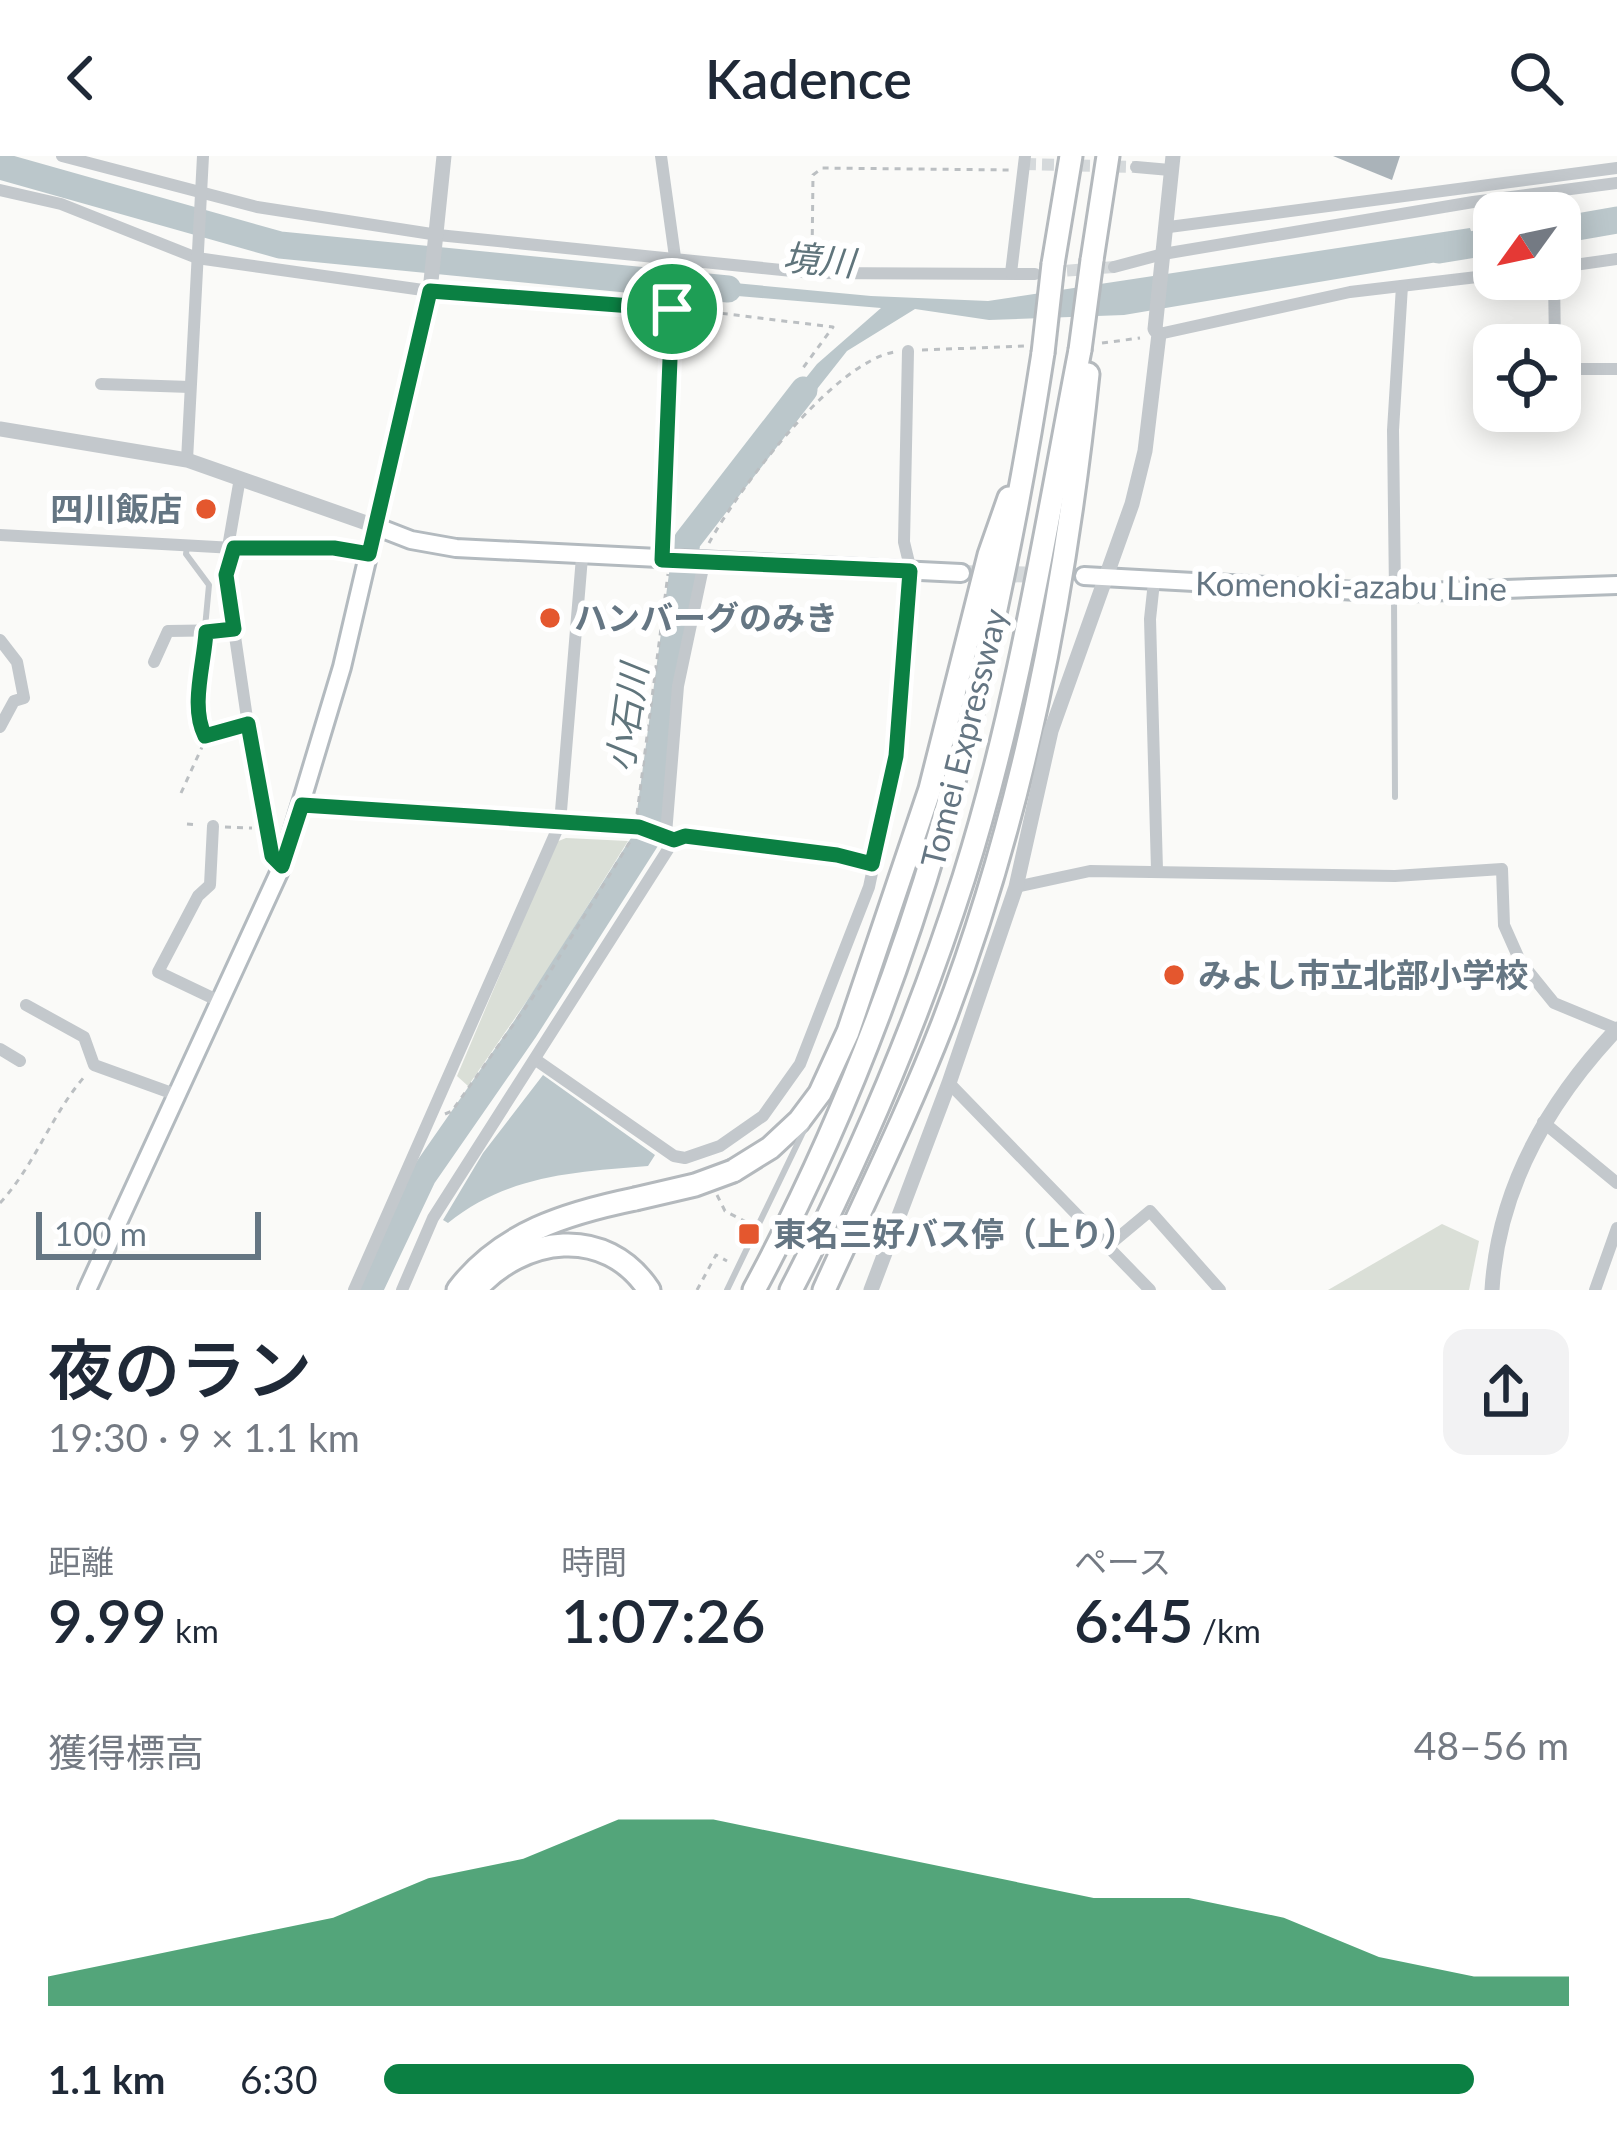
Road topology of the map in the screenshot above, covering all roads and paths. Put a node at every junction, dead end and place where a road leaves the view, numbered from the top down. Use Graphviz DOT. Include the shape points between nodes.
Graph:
graph roads {
  1 [pos="62,156"];
  2 [pos="203,156"];
  3 [pos="444,156"];
  4 [pos="661,156"];
  5 [pos="1071,156"];
  6 [pos="1108,156"];
  7 [pos="1024,163"];
  8 [pos="1171,163"];
  9 [pos="1136,167"];
  10 [pos="1617,168"];
  11 [pos="1617,183"];
  12 [pos="0,190"];
  13 [pos="201,196"];
  14 [pos="1168,227"];
  15 [pos="438,235"];
  16 [pos="1163,254"];
  17 [pos="197,255"];
  18 [pos="675,257"];
  19 [pos="1617,259"];
  20 [pos="1103,263"];
  21 [pos="1581,264"];
  22 [pos="1044,269"];
  23 [pos="812,273"];
  24 [pos="1011,273"];
  25 [pos="1473,278"];
  26 [pos="1402,286"];
  27 [pos="430,291"];
  28 [pos="672,309"];
  29 [pos="1157,331"];
  30 [pos="1086,350"];
  31 [pos="908,351"];
  32 [pos="1581,369"];
  33 [pos="1617,370"];
  34 [pos="800,372"];
  35 [pos="101,383"];
  36 [pos="190,387"];
  37 [pos="0,429"];
  38 [pos="1029,441"];
  39 [pos="187,460"];
  40 [pos="240,478"];
  41 [pos="375,526"];
  42 [pos="0,535"];
  43 [pos="187,542"];
  44 [pos="231,547"];
  45 [pos="369,554"];
  46 [pos="582,556"];
  47 [pos="665,560"];
  48 [pos="704,563"];
  49 [pos="910,571"];
  50 [pos="961,572"];
  51 [pos="1084,576"];
  52 [pos="1108,577"];
  53 [pos="1154,582"];
  54 [pos="1617,585"];
  55 [pos="1395,593"];
  56 [pos="234,629"];
  57 [pos="206,632"];
  58 [pos="0,640"];
  59 [pos="154,662"];
  60 [pos="248,724"];
  61 [pos="0,728"];
  62 [pos="205,736"];
  63 [pos="181,793"];
  64 [pos="1395,797"];
  65 [pos="302,805"];
  66 [pos="560,823"];
  67 [pos="213,826"];
  68 [pos="636,827"];
  69 [pos="666,835"];
  70 [pos="872,864"];
  71 [pos="282,866"];
  72 [pos="1157,870"];
  73 [pos="1016,886"];
  74 [pos="221,1002"];
  75 [pos="26,1005"];
  76 [pos="1617,1029"];
  77 [pos="0,1049"];
  78 [pos="536,1060"];
  79 [pos="20,1061"];
  80 [pos="94,1065"];
  81 [pos="950,1083"];
  82 [pos="820,1093"];
  83 [pos="177,1095"];
  84 [pos="429,1121"];
  85 [pos="1543,1122"];
  86 [pos="1617,1183"];
  87 [pos="0,1203"];
  88 [pos="1617,1228"];
  89 [pos="1108,1246"];
  90 [pos="729,1262"];
  91 [pos="87,1290"];
  92 [pos="354,1290"];
  93 [pos="401,1290"];
  94 [pos="458,1290"];
  95 [pos="475,1290"];
  96 [pos="649,1290"];
  97 [pos="697,1290"];
  98 [pos="727,1290"];
  99 [pos="754,1290"];
  100 [pos="791,1290"];
  101 [pos="824,1290"];
  102 [pos="871,1290"];
  103 [pos="1150,1290"];
  104 [pos="1220,1290"];
  105 [pos="1492,1290"];
  106 [pos="1595,1290"];
  1 -- 13 [label="street"];
  2 -- 13 [label="street"];
  3 -- 15 [label="street"];
  4 -- 18 [label="street"];
  5 -- 22 [label="highway, Tomei Expressway"];
  6 -- 20 [label="highway"];
  7 -- 23 [label="path" via="822,169 813,175"];
  7 -- 24 [label="street"];
  8 -- 9 [label="street"];
  8 -- 14 [label="street"];
  10 -- 14 [label="street"];
  11 -- 16 [label="street"];
  12 -- 17 [label="street"];
  13 -- 15 [label="street"];
  13 -- 17 [label="street"];
  14 -- 16 [label="street"];
  15 -- 18 [label="street"];
  15 -- 27 [label="street"];
  16 -- 20 [label="street"];
  16 -- 29 [label="street"];
  17 -- 27 [label="street"];
  17 -- 36 [label="street"];
  18 -- 23 [label="street"];
  19 -- 21 [label="street"];
  20 -- 30 [label="highway"];
  22 -- 24 [label="street"];
  22 -- 38 [label="highway, Tomei Expressway, bridge" via="1043,353"];
  23 -- 24 [label="street"];
  25 -- 26 [label="street"];
  26 -- 29 [label="street"];
  26 -- 55 [label="street"];
  27 -- 28 [label="street"];
  27 -- 41 [label="street"];
  28 -- 34 [label="path" via="833,327"];
  28 -- 47 [label="street"];
  29 -- 52 [label="street" via="1145,451"];
  30 -- 100 [label="highway, Tomei Expressway" via="964,877 867,1130"];
  30 -- 101 [label="highway" via="1067,553 1021,769 943,1023"];
  31 -- 49 [label="street"];
  32 -- 33 [label="street"];
  35 -- 36 [label="street"];
  36 -- 39 [label="street"];
  37 -- 39 [label="street"];
  38 -- 82 [label="highway" via="989,555 930,789"];
  38 -- 99 [label="highway, Tomei Expressway" via="975,712 892,990"];
  39 -- 40 [label="street"];
  40 -- 41 [label="street"];
  40 -- 44 [label="street"];
  41 -- 45 [label="main road"];
  41 -- 46 [label="main road" via="456,548"];
  42 -- 43 [label="street"];
  43 -- 44 [label="street"];
  43 -- 57 [label="lane" via="186,554 209,585"];
  44 -- 45 [label="street"];
  44 -- 56 [label="street" via="226,575"];
  45 -- 65 [label="main road"];
  46 -- 47 [label="main road"];
  46 -- 66 [label="street"];
  47 -- 48 [label="main road"];
  47 -- 68 [label="path"];
  48 -- 49 [label="main road"];
  48 -- 69 [label="street" via="678,686"];
  49 -- 50 [label="main road"];
  49 -- 70 [label="street" via="896,756"];
  51 -- 52 [label="main road, Komenoki-azabu Line"];
  52 -- 53 [label="main road, Komenoki-azabu Line"];
  52 -- 73 [label="street" via="1052,731"];
  53 -- 55 [label="main road, Komenoki-azabu Line"];
  53 -- 72 [label="street"];
  54 -- 55 [label="main road, Komenoki-azabu Line"];
  55 -- 64 [label="lane"];
  56 -- 57 [label="street"];
  56 -- 60 [label="street"];
  57 -- 59 [label="street" via="168,631"];
  57 -- 62 [label="lane" via="197,713"];
  58 -- 61 [label="street" via="17,662 24,698"];
  60 -- 62 [label="path"];
  60 -- 71 [label="street" via="268,846"];
  62 -- 63 [label="path"];
  65 -- 66 [label="street"];
  65 -- 71 [label="main road"];
  66 -- 68 [label="street"];
  66 -- 84 [label="street"];
  67 -- 74 [label="street" via="210,885 158,972"];
  68 -- 69 [label="street"];
  68 -- 84 [label="path" via="489,1062 452,1111"];
  69 -- 70 [label="street"];
  69 -- 78 [label="street"];
  70 -- 78 [label="street" via="800,1064 780,1098 743,1133 707,1152 674,1156"];
  71 -- 74 [label="main road"];
  72 -- 73 [label="street" via="1090,871"];
  72 -- 76 [label="street" via="1394,876 1502,869 1504,925 1520,961 1554,1003"];
  73 -- 81 [label="street"];
  74 -- 83 [label="main road"];
  75 -- 80 [label="street" via="84,1037"];
  76 -- 85 [label="street"];
  77 -- 79 [label="street"];
  78 -- 93 [label="street" via="433,1218"];
  80 -- 83 [label="street"];
  80 -- 87 [label="path"];
  81 -- 89 [label="street"];
  81 -- 102 [label="street"];
  82 -- 94 [label="highway, bridge" via="784,1136 733,1171 536,1227 490,1256"];
  82 -- 98 [label="lane"];
  83 -- 91 [label="main road"];
  84 -- 92 [label="street"];
  85 -- 86 [label="street"];
  85 -- 105 [label="street" via="1510,1196"];
  88 -- 106 [label="street"];
  89 -- 103 [label="street"];
  89 -- 104 [label="street" via="1150,1211"];
  90 -- 97 [label="path" via="716,1255"];
  95 -- 96 [label="highway" via="527,1250 566,1243 607,1252"];
}
